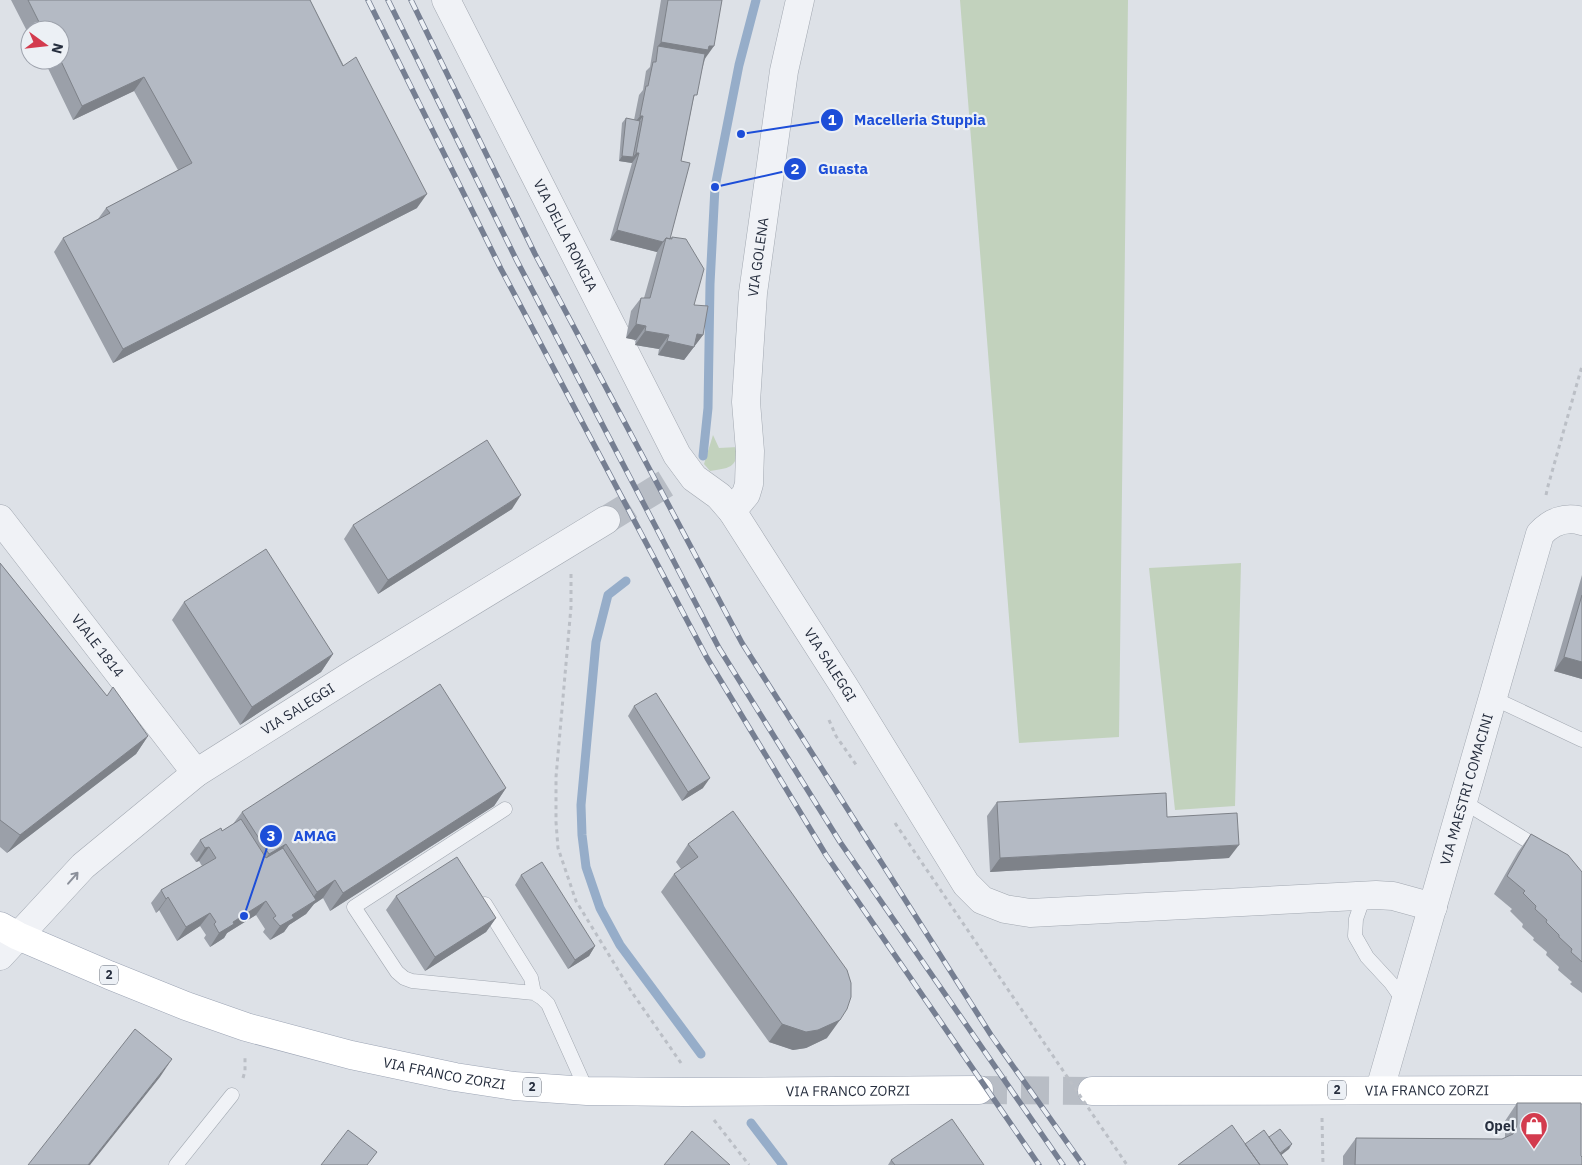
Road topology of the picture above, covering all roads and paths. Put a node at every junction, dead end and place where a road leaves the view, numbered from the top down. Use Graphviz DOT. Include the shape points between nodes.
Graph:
graph roads {
  1 [pos="446,0"];
  2 [pos="800,0"];
  3 [pos="1582,366"];
  4 [pos="682,472"];
  5 [pos="732,512"];
  6 [pos="0,519"];
  7 [pos="606,520"];
  8 [pos="1582,521"];
  9 [pos="1547,526"];
  10 [pos="568,544"];
  11 [pos="1493,698"];
  12 [pos="1582,740"];
  13 [pos="196,773"];
  14 [pos="1462,801"];
  15 [pos="506,809"];
  16 [pos="895,823"];
  17 [pos="1555,858"];
  18 [pos="480,896"];
  19 [pos="1364,896"];
  20 [pos="1433,907"];
  21 [pos="9,931"];
  22 [pos="0,956"];
  23 [pos="534,993"];
  24 [pos="1405,1003"];
  25 [pos="246,1027"];
  26 [pos="1380,1089"];
  27 [pos="979,1090"];
  28 [pos="1322,1090"];
  29 [pos="1582,1090"];
  30 [pos="587,1091"];
  31 [pos="1092,1091"];
  32 [pos="701,1092"];
  33 [pos="232,1095"];
  34 [pos="176,1165"];
  35 [pos="749,1165"];
  36 [pos="1127,1165"];
  37 [pos="1322,1165"];
  1 -- 4 [label="street, VIA DELLA RONGIA" via="672,446"];
  2 -- 5 [label="street, VIA GOLENA" via="784,72 753,293 746,402 750,484"];
  3 -- 9 [label="path" via="1548,486"];
  4 -- 5 [label="street, VIA SALEGGI" via="719,496"];
  5 -- 19 [label="street, VIA SALEGGI" via="966,884 982,900 1005,909 1030,913"];
  6 -- 13 [label="street, VIALE 1814"];
  7 -- 10 [label="street, VIA SALEGGI"];
  8 -- 9 [label="street" via="1558,520"];
  9 -- 11 [label="street, VIA MAESTRI COMACINI" via="1540,534"];
  10 -- 13 [label="street, VIA SALEGGI"];
  10 -- 32 [label="path" via="572,566 571,608 556,777 558,848 576,901 631,991"];
  11 -- 12 [label="lane"];
  11 -- 14 [label="street, VIA MAESTRI COMACINI"];
  21 -- 13 [label="street, VIA SALEGGI, one-way" via="61,891 83,866"];
  14 -- 17 [label="lane"];
  14 -- 20 [label="street, VIA MAESTRI COMACINI"];
  15 -- 23 [label="lane" via="452,850 354,908 404,978"];
  16 -- 36 [label="path, bridge"];
  18 -- 23 [label="lane" via="531,978"];
  19 -- 20 [label="street, VIA SALEGGI" via="1393,896"];
  19 -- 24 [label="lane" via="1356,919 1355,936 1367,957"];
  20 -- 24 [label="street, VIA MAESTRI COMACINI"];
  21 -- 22 [label="street"];
  21 -- 25 [label="main road, VIA FRANCO ZORZI / 2" via="151,992"];
  23 -- 30 [label="lane" via="548,1004"];
  24 -- 26 [label="street, VIA MAESTRI COMACINI"];
  25 -- 30 [label="main road, VIA FRANCO ZORZI / 2" via="351,1055 454,1077 514,1086"];
  25 -- 33 [label="path" via="245,1071"];
  26 -- 28 [label="main road, VIA FRANCO ZORZI / 2"];
  26 -- 29 [label="main road, VIA FRANCO ZORZI / 2"];
  27 -- 32 [label="main road, VIA FRANCO ZORZI / 2"];
  28 -- 31 [label="main road, VIA FRANCO ZORZI / 2"];
  28 -- 37 [label="path"];
  30 -- 32 [label="main road, VIA FRANCO ZORZI / 2"];
  32 -- 35 [label="path" via="714,1120"];
  33 -- 34 [label="lane"];
}
